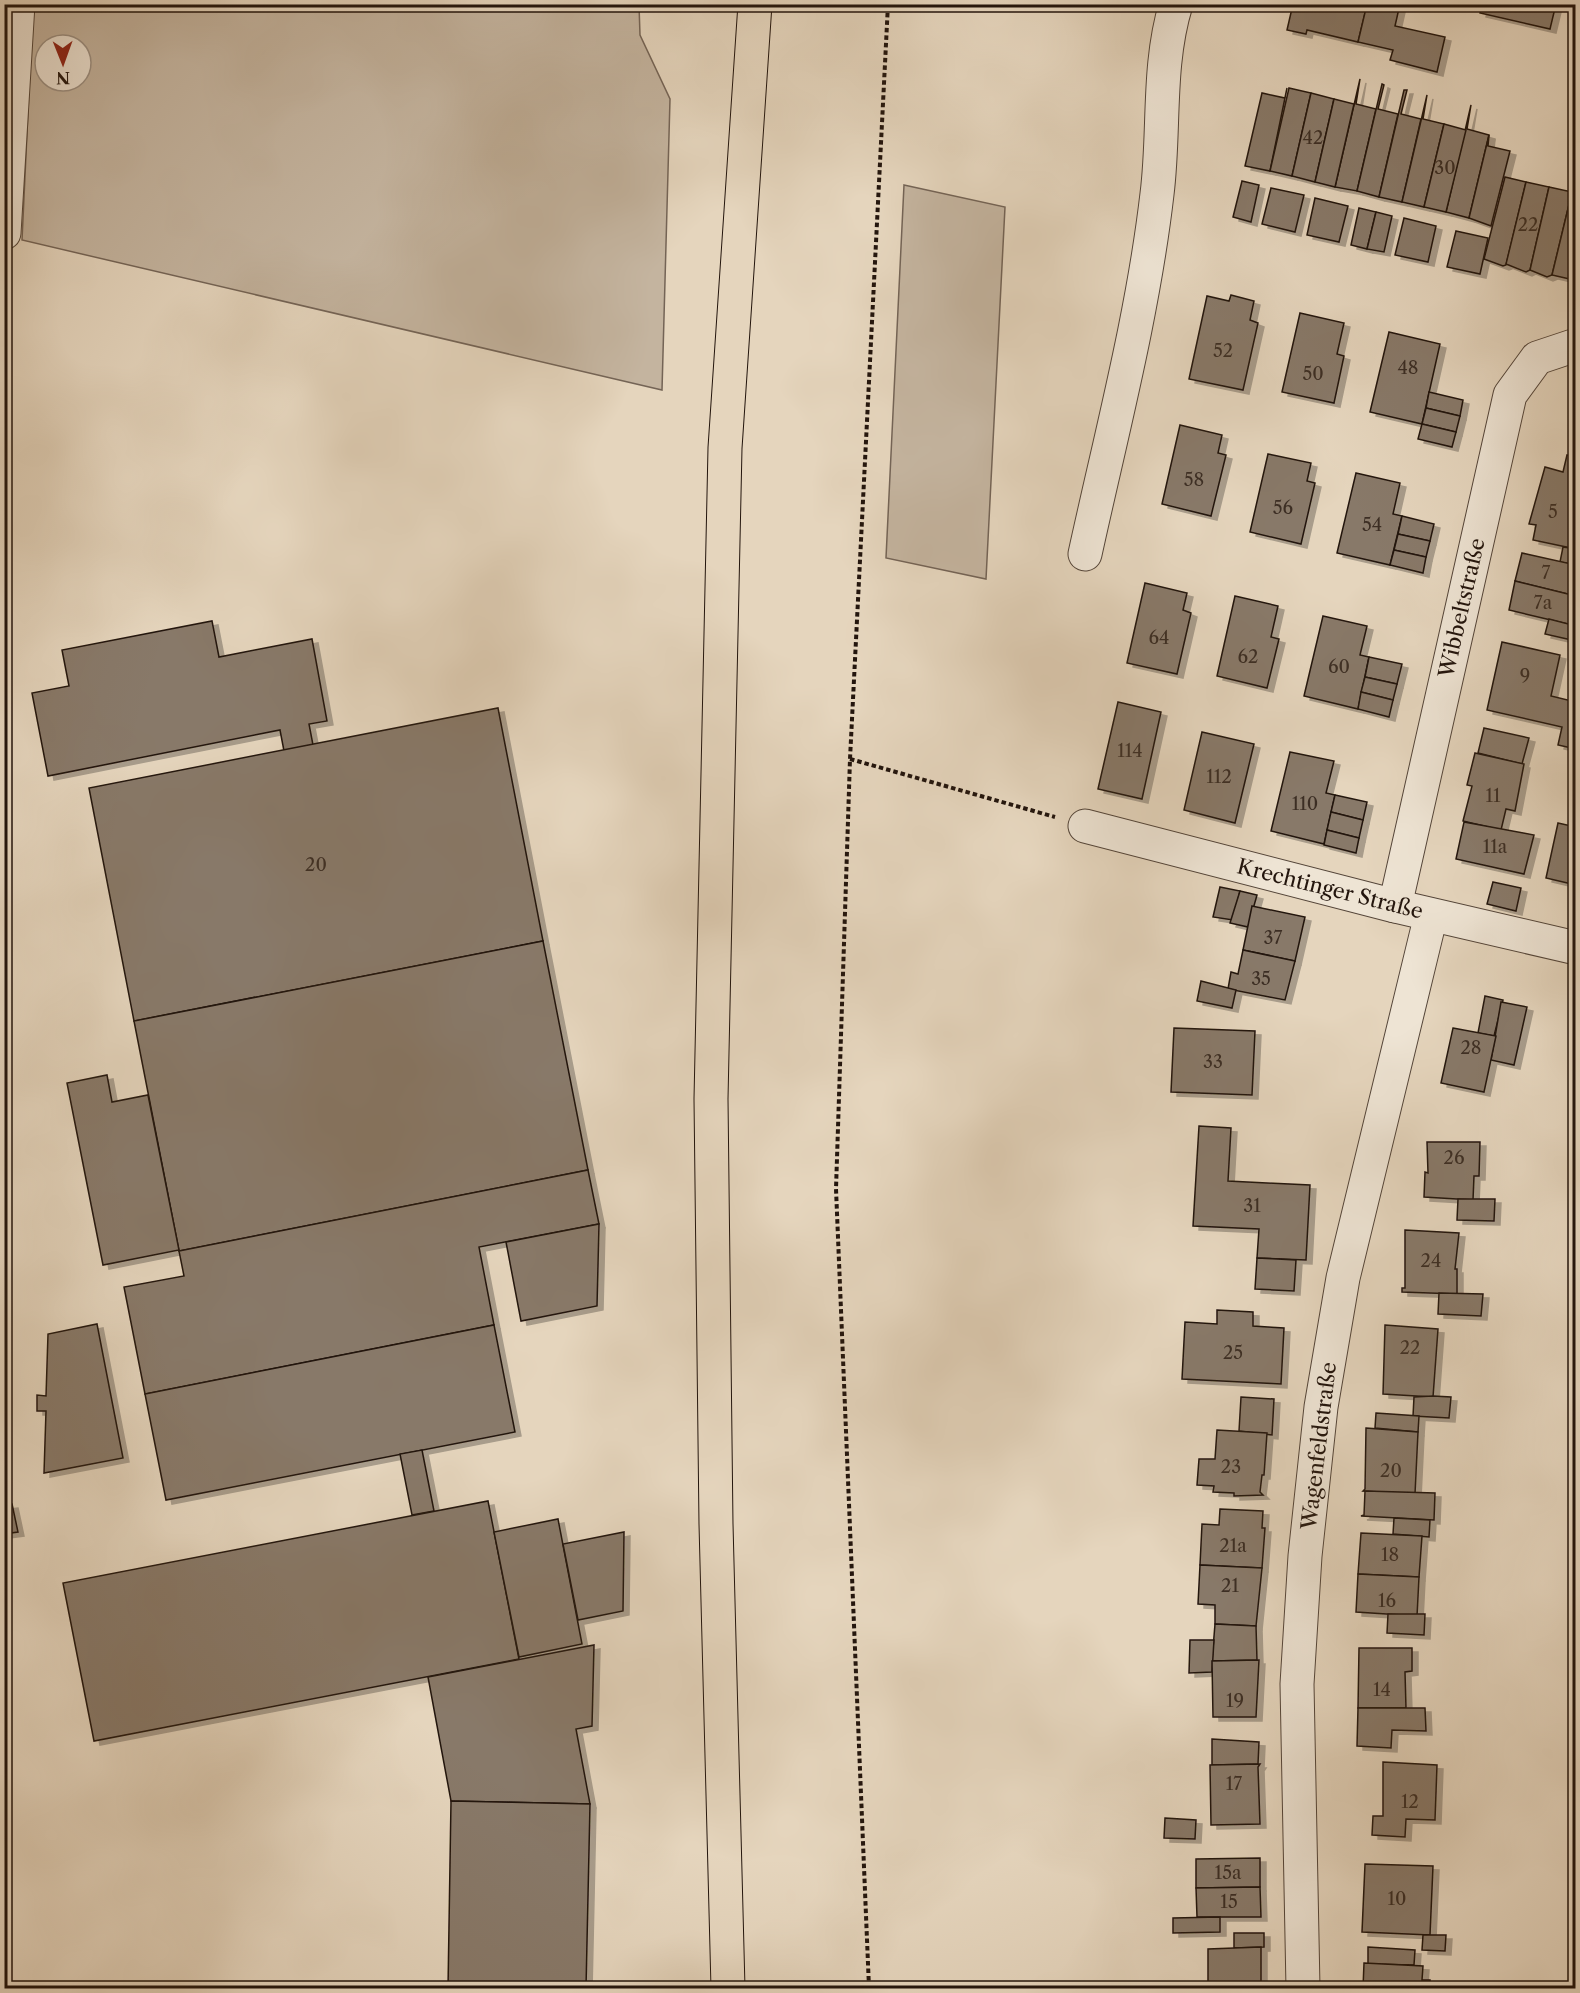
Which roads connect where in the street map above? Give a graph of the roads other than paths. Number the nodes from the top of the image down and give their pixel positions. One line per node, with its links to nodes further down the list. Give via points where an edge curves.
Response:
1 (18, 4): 4 (street)
2 (755, 4): 11 (main road, via 725,448 711,1099 716,1547)
3 (1176, 4): 6 (street, via 1163,78 1158,193 1136,318)
4 (4, 233)
5 (1575, 345): 8 (street, Wibbeltstraße, via 1536,358 1510,395)
6 (1085, 554)
7 (1084, 826): 8 (street, Krechtinger Straße)
8 (1395, 906): 9 (street, Krechtinger Straße)
9 (1431, 915): 10 (street, Krechtinger Straße); 12 (street, Wagenfeldstraße, via 1343,1278 1321,1407 1305,1556 1297,1684)
10 (1575, 948)
11 (728, 1989)
12 (1303, 1989)

